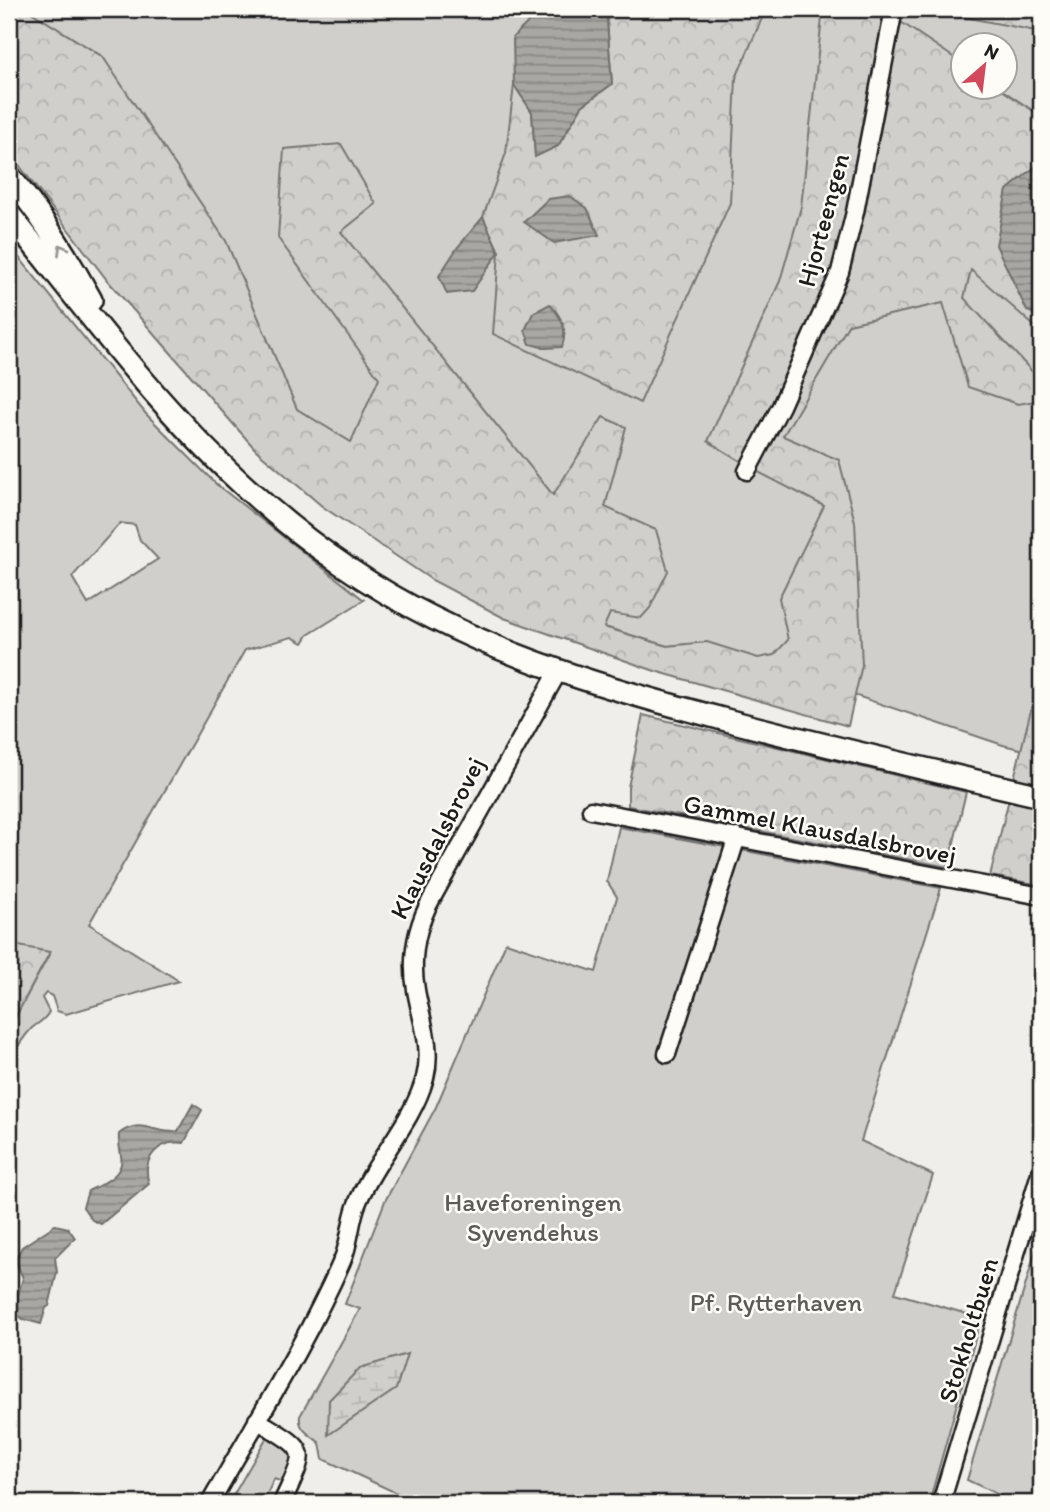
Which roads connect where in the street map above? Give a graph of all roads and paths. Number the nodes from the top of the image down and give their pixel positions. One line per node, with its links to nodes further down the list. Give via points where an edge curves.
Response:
1 (894, 9): 5 (street, Hjorteengen, via 839,272 781,406)
2 (9, 176): 4 (street, one-way to 2, via 59,242)
3 (9, 214): 4 (street)
4 (119, 351): 6 (street, via 199,442 242,484 313,541 430,617)
5 (747, 471)
6 (558, 672): 7 (street, via 799,739); 13 (street, Klausdalsbrovej, via 415,934 415,988 427,1036 425,1078 357,1205 344,1258)
7 (1041, 796)
8 (591, 810): 9 (street, Gammel Klausdalsbrovej)
9 (737, 837): 10 (street, Gammel Klausdalsbrovej); 11 (street)
10 (1041, 896)
11 (667, 1054)
12 (1041, 1170): 16 (street, Stokholtbuen)
13 (257, 1420): 14 (street, Klausdalsbrovej); 15 (street, via 301,1451)
14 (210, 1503)
15 (282, 1503)
16 (941, 1503)

